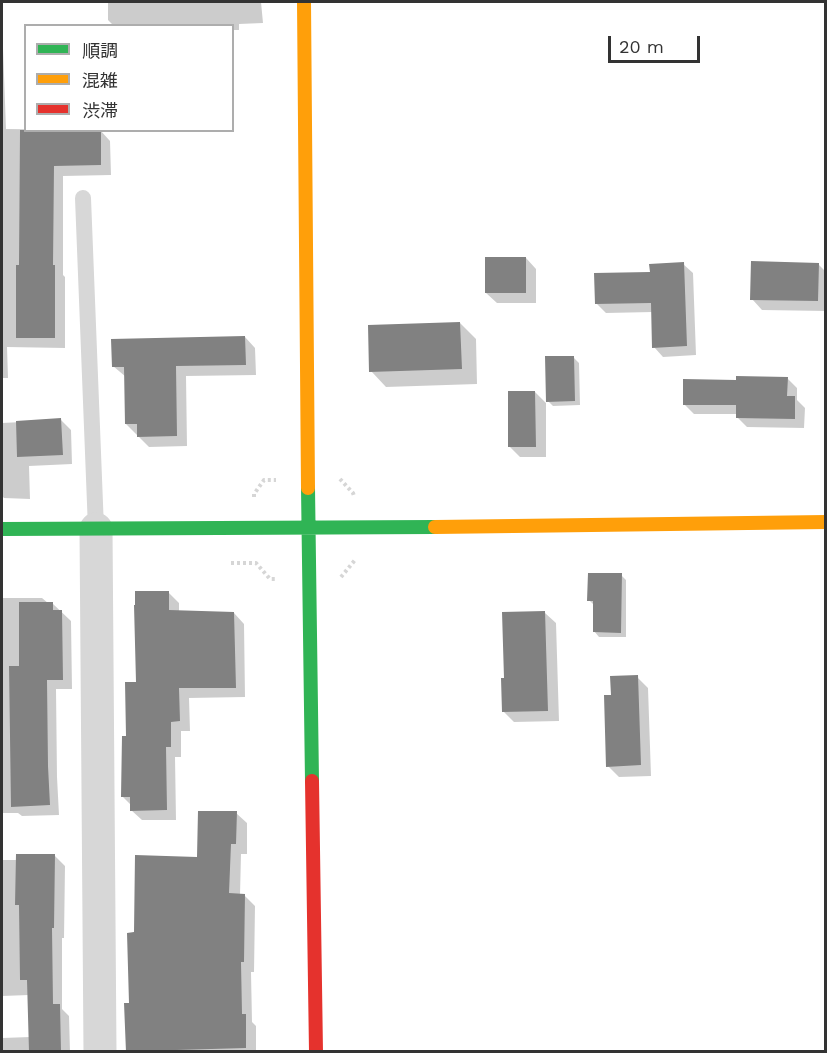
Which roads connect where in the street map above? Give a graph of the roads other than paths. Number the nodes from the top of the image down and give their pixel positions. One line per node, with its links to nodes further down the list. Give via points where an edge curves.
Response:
1 (304, 2): 4 (street)
2 (83, 198): 6 (lane)
3 (825, 522): 4 (street)
4 (308, 528): 6 (street); 8 (street)
5 (2, 529): 6 (street)
6 (96, 529): 7 (street)
7 (100, 1052)
8 (316, 1052)

